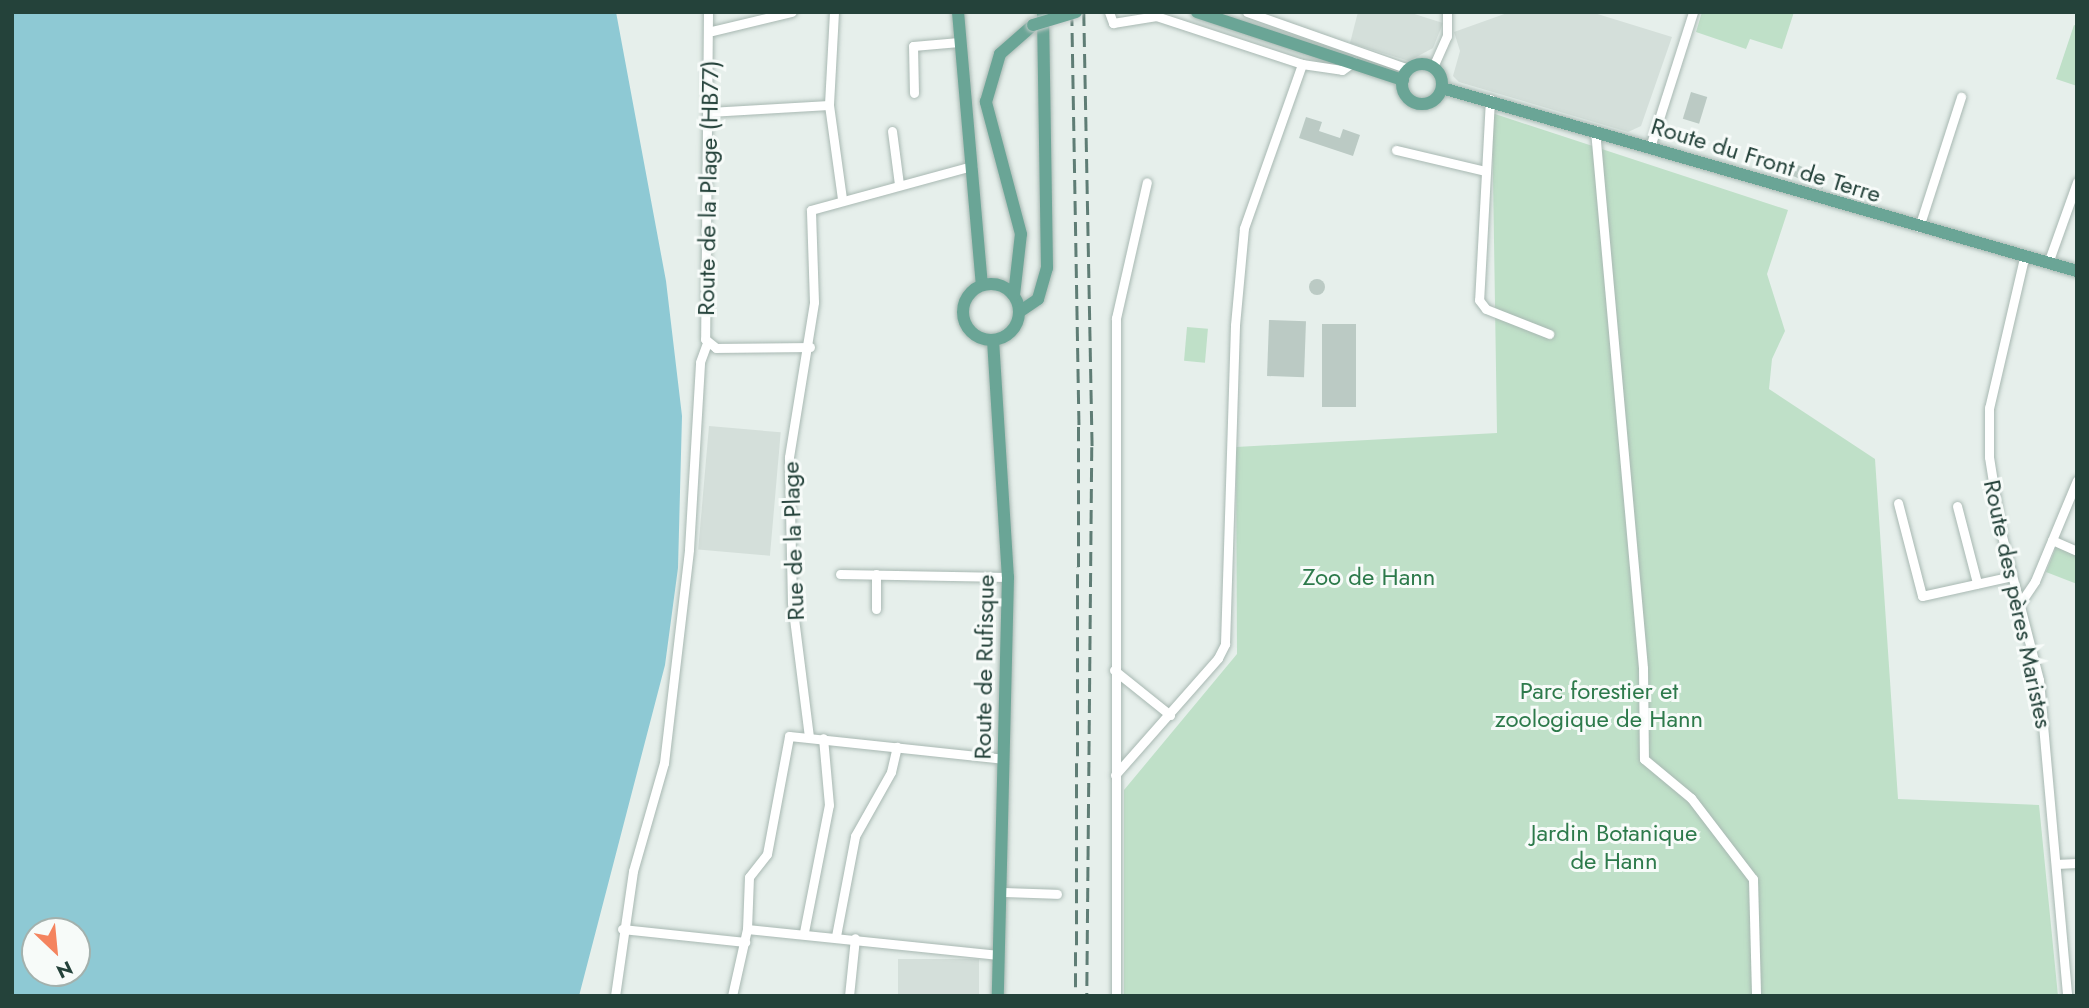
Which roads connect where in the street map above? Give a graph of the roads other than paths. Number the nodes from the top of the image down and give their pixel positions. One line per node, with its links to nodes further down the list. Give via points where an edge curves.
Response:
1 (708, 12): 13 (street, Route de la Plage (HB77))
2 (792, 12): 12 (street)
3 (834, 12): 25 (street)
4 (958, 12): 14 (main road)
5 (1043, 12): 45 (main road, via 1047,268 1038,299)
6 (1076, 12): 41 (main road, bridge, via 1033,25 1000,54 987,93 1021,234)
7 (1109, 12): 17 (street, via 1113,23 1156,16)
8 (1197, 12): 16 (main road)
9 (1247, 12): 15 (street)
10 (1447, 12): 18 (street, via 1447,37)
11 (1693, 12): 29 (street)
12 (763, 16): 13 (street)
13 (712, 31): 26 (street, Route de la Plage (HB77))
14 (960, 42): 22 (street, via 914,46); 31 (main road)
15 (1387, 59): 19 (street); 20 (street)
16 (1353, 62): 17 (street, via 1342,69); 19 (main road)
17 (1302, 64): 63 (street, via 1244,228 1234,325 1225,644)
18 (1433, 67): 20 (main road); 21 (main road)
19 (1382, 72): 20 (main road)
20 (1406, 74): 21 (main road, via 1405,95 1418,104 1434,101)
21 (1443, 88): 24 (main road, Route du Front de Terre)
22 (914, 93)
23 (1961, 97): 37 (street)
24 (1490, 99): 27 (main road, Route du Front de Terre); 32 (street)
25 (829, 105): 26 (street); 36 (street)
26 (709, 112): 48 (street, Route de la Plage (HB77))
27 (1595, 130): 29 (main road, Route du Front de Terre); 85 (street, via 1642,654 1644,759 1691,799 1753,879)
28 (892, 131): 35 (street)
29 (1650, 147): 37 (main road, Route du Front de Terre)
30 (1396, 150): 32 (street)
31 (972, 166): 35 (street); 43 (main road)
32 (1485, 172): 46 (street, via 1479,300 1486,309)
33 (1147, 182): 62 (street, via 1116,318)
34 (2077, 182): 39 (street)
35 (900, 184): 36 (street)
36 (842, 199): 49 (street, Rue de la Plage, via 811,210)
37 (1919, 227): 38 (main road, Route du Front de Terre)
38 (2024, 258): 39 (main road, Route du Front de Terre); 57 (street, Route des pères Maristes, via 1989,408 1992,488)
39 (2048, 263): 40 (main road, Route du Front de Terre)
40 (2077, 271)
41 (1013, 273): 42 (main road); 44 (main road)
42 (997, 284): 43 (main road); 44 (main road)
43 (982, 285): 47 (main road, via 963,304 964,322 975,336)
44 (1014, 295): 45 (main road)
45 (1019, 312): 47 (main road, via 1014,328)
46 (1549, 334)
47 (993, 340): 58 (main road, Route de Rufisque)
48 (707, 343): 49 (street, Route de la Plage (HB77), via 716,348); 73 (street, via 700,362 689,549 664,763)
49 (810, 347): 64 (street, Rue de la Plage, via 789,457 792,603)
50 (2077, 480): 53 (street)
51 (1898, 503): 59 (street, via 1919,593)
52 (1957, 506): 59 (street)
53 (2052, 540): 54 (street); 60 (street)
54 (2077, 551)
55 (840, 574): 56 (street)
56 (876, 574): 58 (street); 61 (street)
57 (2012, 576): 59 (street); 60 (street, Route des pères Maristes)
58 (1008, 577): 67 (main road, Route de Rufisque)
59 (1977, 583)
60 (2021, 602): 70 (street, Route des pères Maristes, via 2044,717)
61 (876, 609)
62 (1114, 670): 63 (street); 68 (street)
63 (1170, 715): 68 (street)
64 (809, 737): 65 (street); 74 (street, via 791,735 784,741 774,832 767,854 750,877)
65 (823, 738): 66 (street); 75 (street, via 830,798)
66 (897, 747): 67 (street); 76 (street, via 891,772 855,836)
67 (1003, 759): 71 (main road, Route de Rufisque)
68 (1115, 775): 84 (street)
69 (2077, 863): 70 (street)
70 (2056, 864): 86 (street, Route des pères Maristes)
71 (1001, 892): 72 (street); 79 (main road, Route de Rufisque)
72 (1057, 894)
73 (622, 929): 78 (street); 80 (street)
74 (747, 929): 75 (street); 78 (street)
75 (804, 932): 76 (street)
76 (836, 936): 77 (street)
77 (856, 938): 79 (street); 82 (street)
78 (745, 942): 81 (street)
79 (999, 955): 83 (main road, Route de Rufisque)
80 (615, 996)
81 (732, 996)
82 (849, 996)
83 (998, 996)
84 (1116, 996)
85 (1756, 996)
86 (2067, 996)

